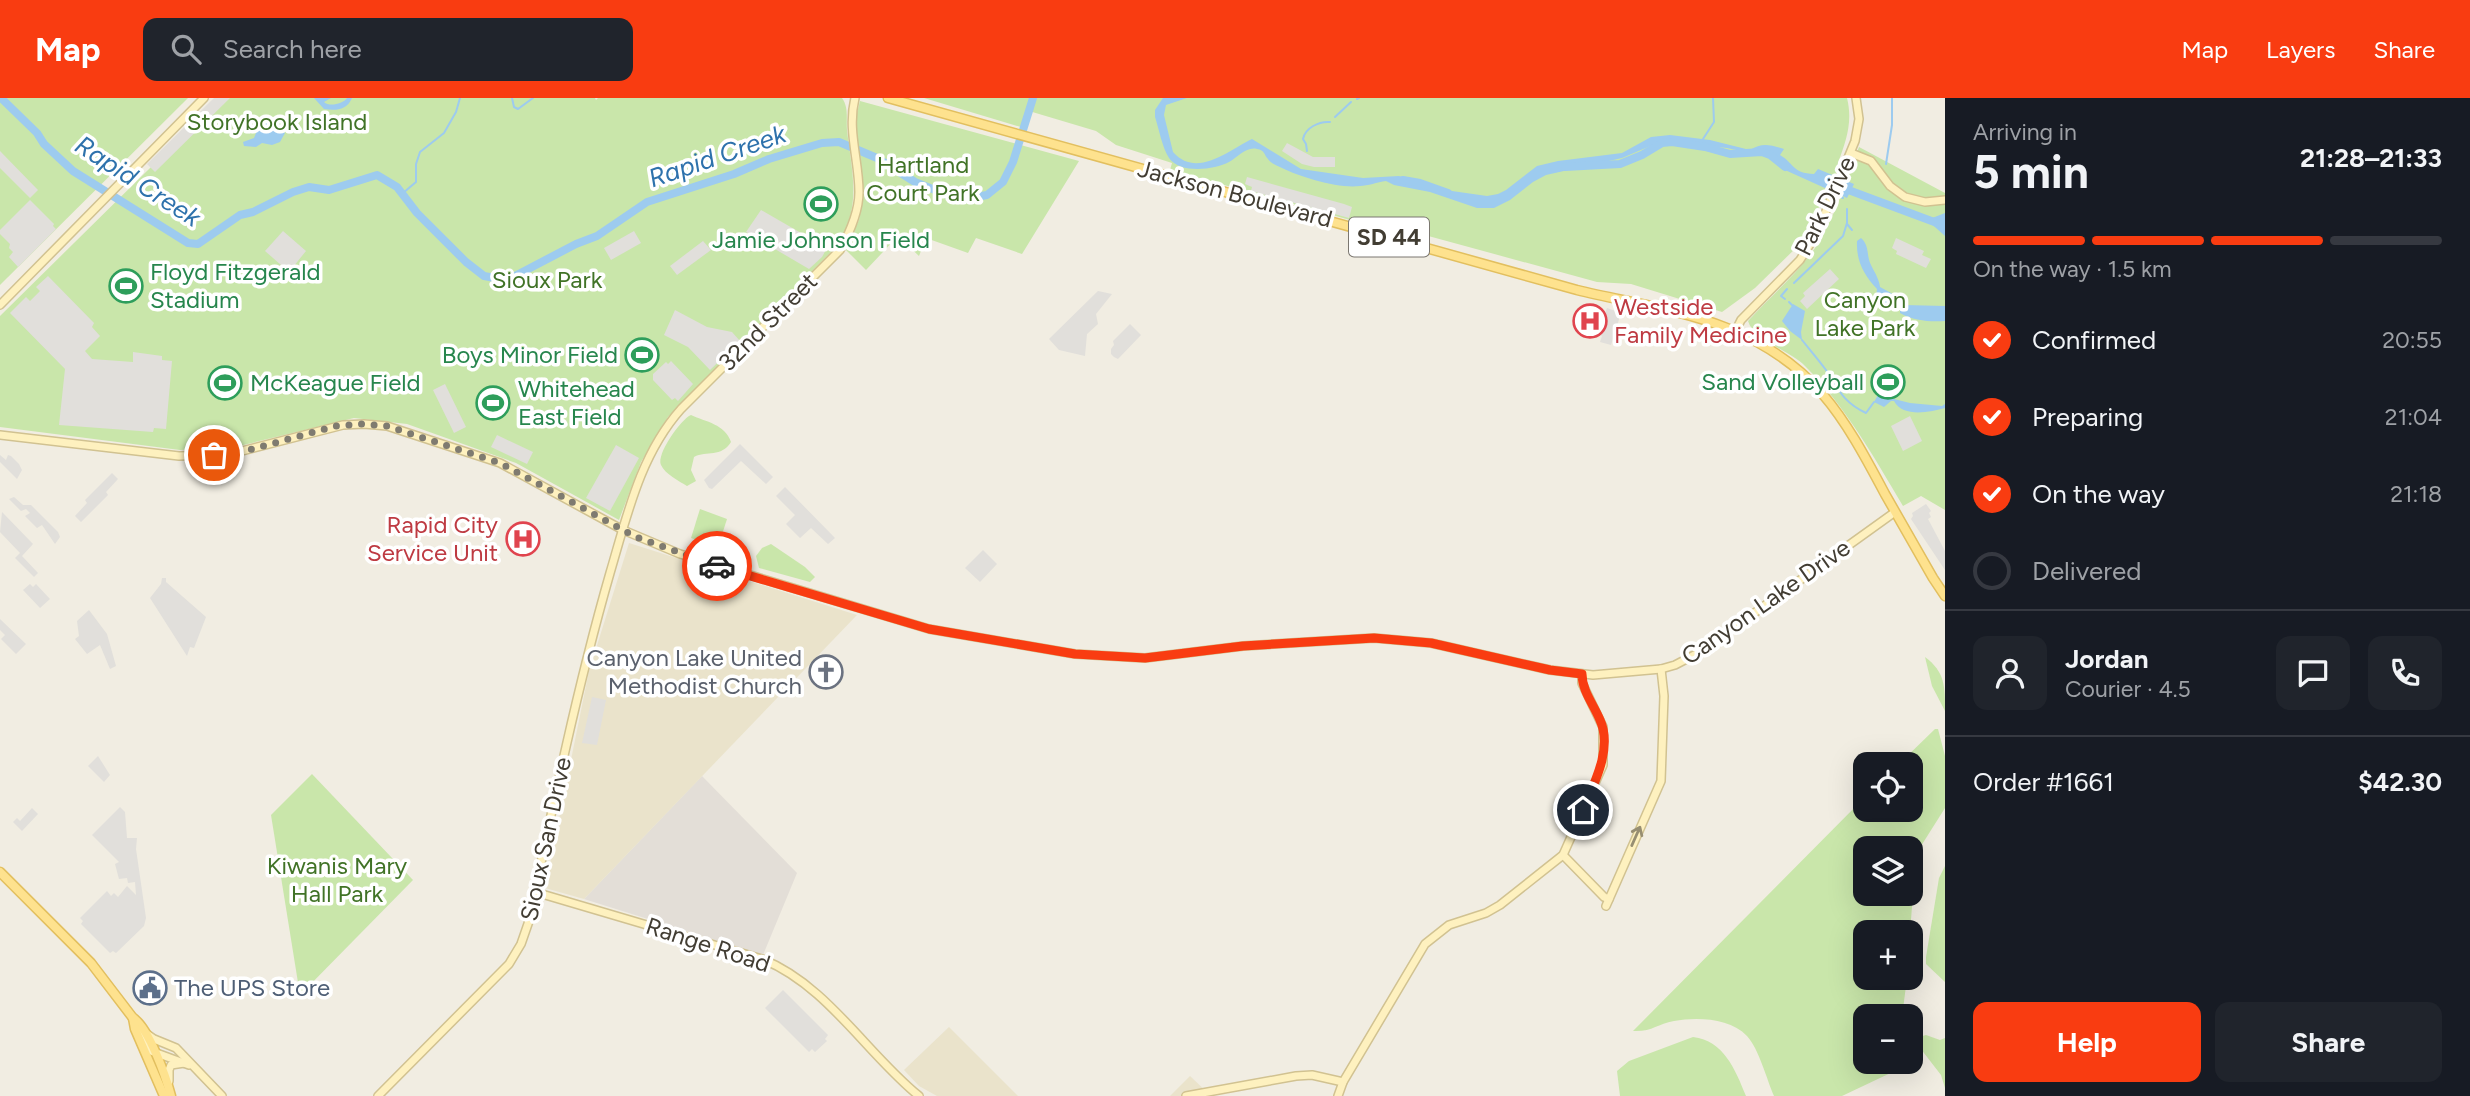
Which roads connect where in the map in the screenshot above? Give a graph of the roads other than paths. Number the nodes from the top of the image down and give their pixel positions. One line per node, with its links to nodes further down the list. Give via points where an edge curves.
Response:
1 (204, 98): 7 (street)
2 (855, 98): 11 (street, 32nd Street, via 851,116 859,192 849,234 840,250 666,426 646,462)
3 (888, 98): 8 (main road, Jackson Boulevard / SD 44, via 1577,290 1683,314)
4 (1856, 98): 5 (street, Park Drive, via 1859,123)
5 (1851, 153): 6 (street, via 1871,161 1900,194 1925,202); 8 (street, Park Drive, via 1806,252)
6 (1945, 200)
7 (0, 305)
8 (1735, 332): 10 (main road, Jackson Boulevard / SD 44, via 1796,366 1827,398)
9 (0, 435): 11 (street, Canyon Lake Drive, via 201,456 249,450 336,426 381,425 500,463)
10 (1895, 512): 12 (main road, Jackson Boulevard / SD 44); 13 (street, Canyon Lake Drive, via 1700,652)
11 (623, 530): 14 (street, Canyon Lake Drive, via 680,554 910,624 1075,654 1145,658 1374,638 1431,643); 19 (street, Sioux San Drive, via 583,670)
12 (1945, 596)
13 (1661, 669): 14 (street, Canyon Lake Drive); 16 (street, one-way to 13, via 1608,902 1661,781)
14 (1582, 674): 15 (street, via 1603,727 1603,765)
15 (1563, 855): 16 (street); 18 (street)
16 (1573, 868): 18 (street, via 1557,865)
17 (0, 872): 20 (main road, via 91,963)
18 (1541, 872): 26 (street, via 1500,905 1449,925 1425,944)
19 (535, 892): 29 (street, Sioux San Drive, via 524,937 509,964); 30 (street, Range Road, via 786,970)
20 (133, 1021): 21 (main road); 23 (street); 24 (main road)
21 (142, 1028): 22 (street, via 154,1040); 23 (main road)
22 (176, 1048): 23 (street, via 162,1046); 25 (street)
23 (154, 1052): 24 (street); 25 (street); 27 (main road)
24 (151, 1062): 27 (main road)
25 (190, 1065): 27 (street, via 170,1067); 28 (street)
26 (1343, 1082): 31 (street, via 1296,1076); 32 (street)
27 (168, 1094)
28 (222, 1096)
29 (378, 1096)
30 (919, 1096)
31 (1186, 1096)
32 (1338, 1096)

